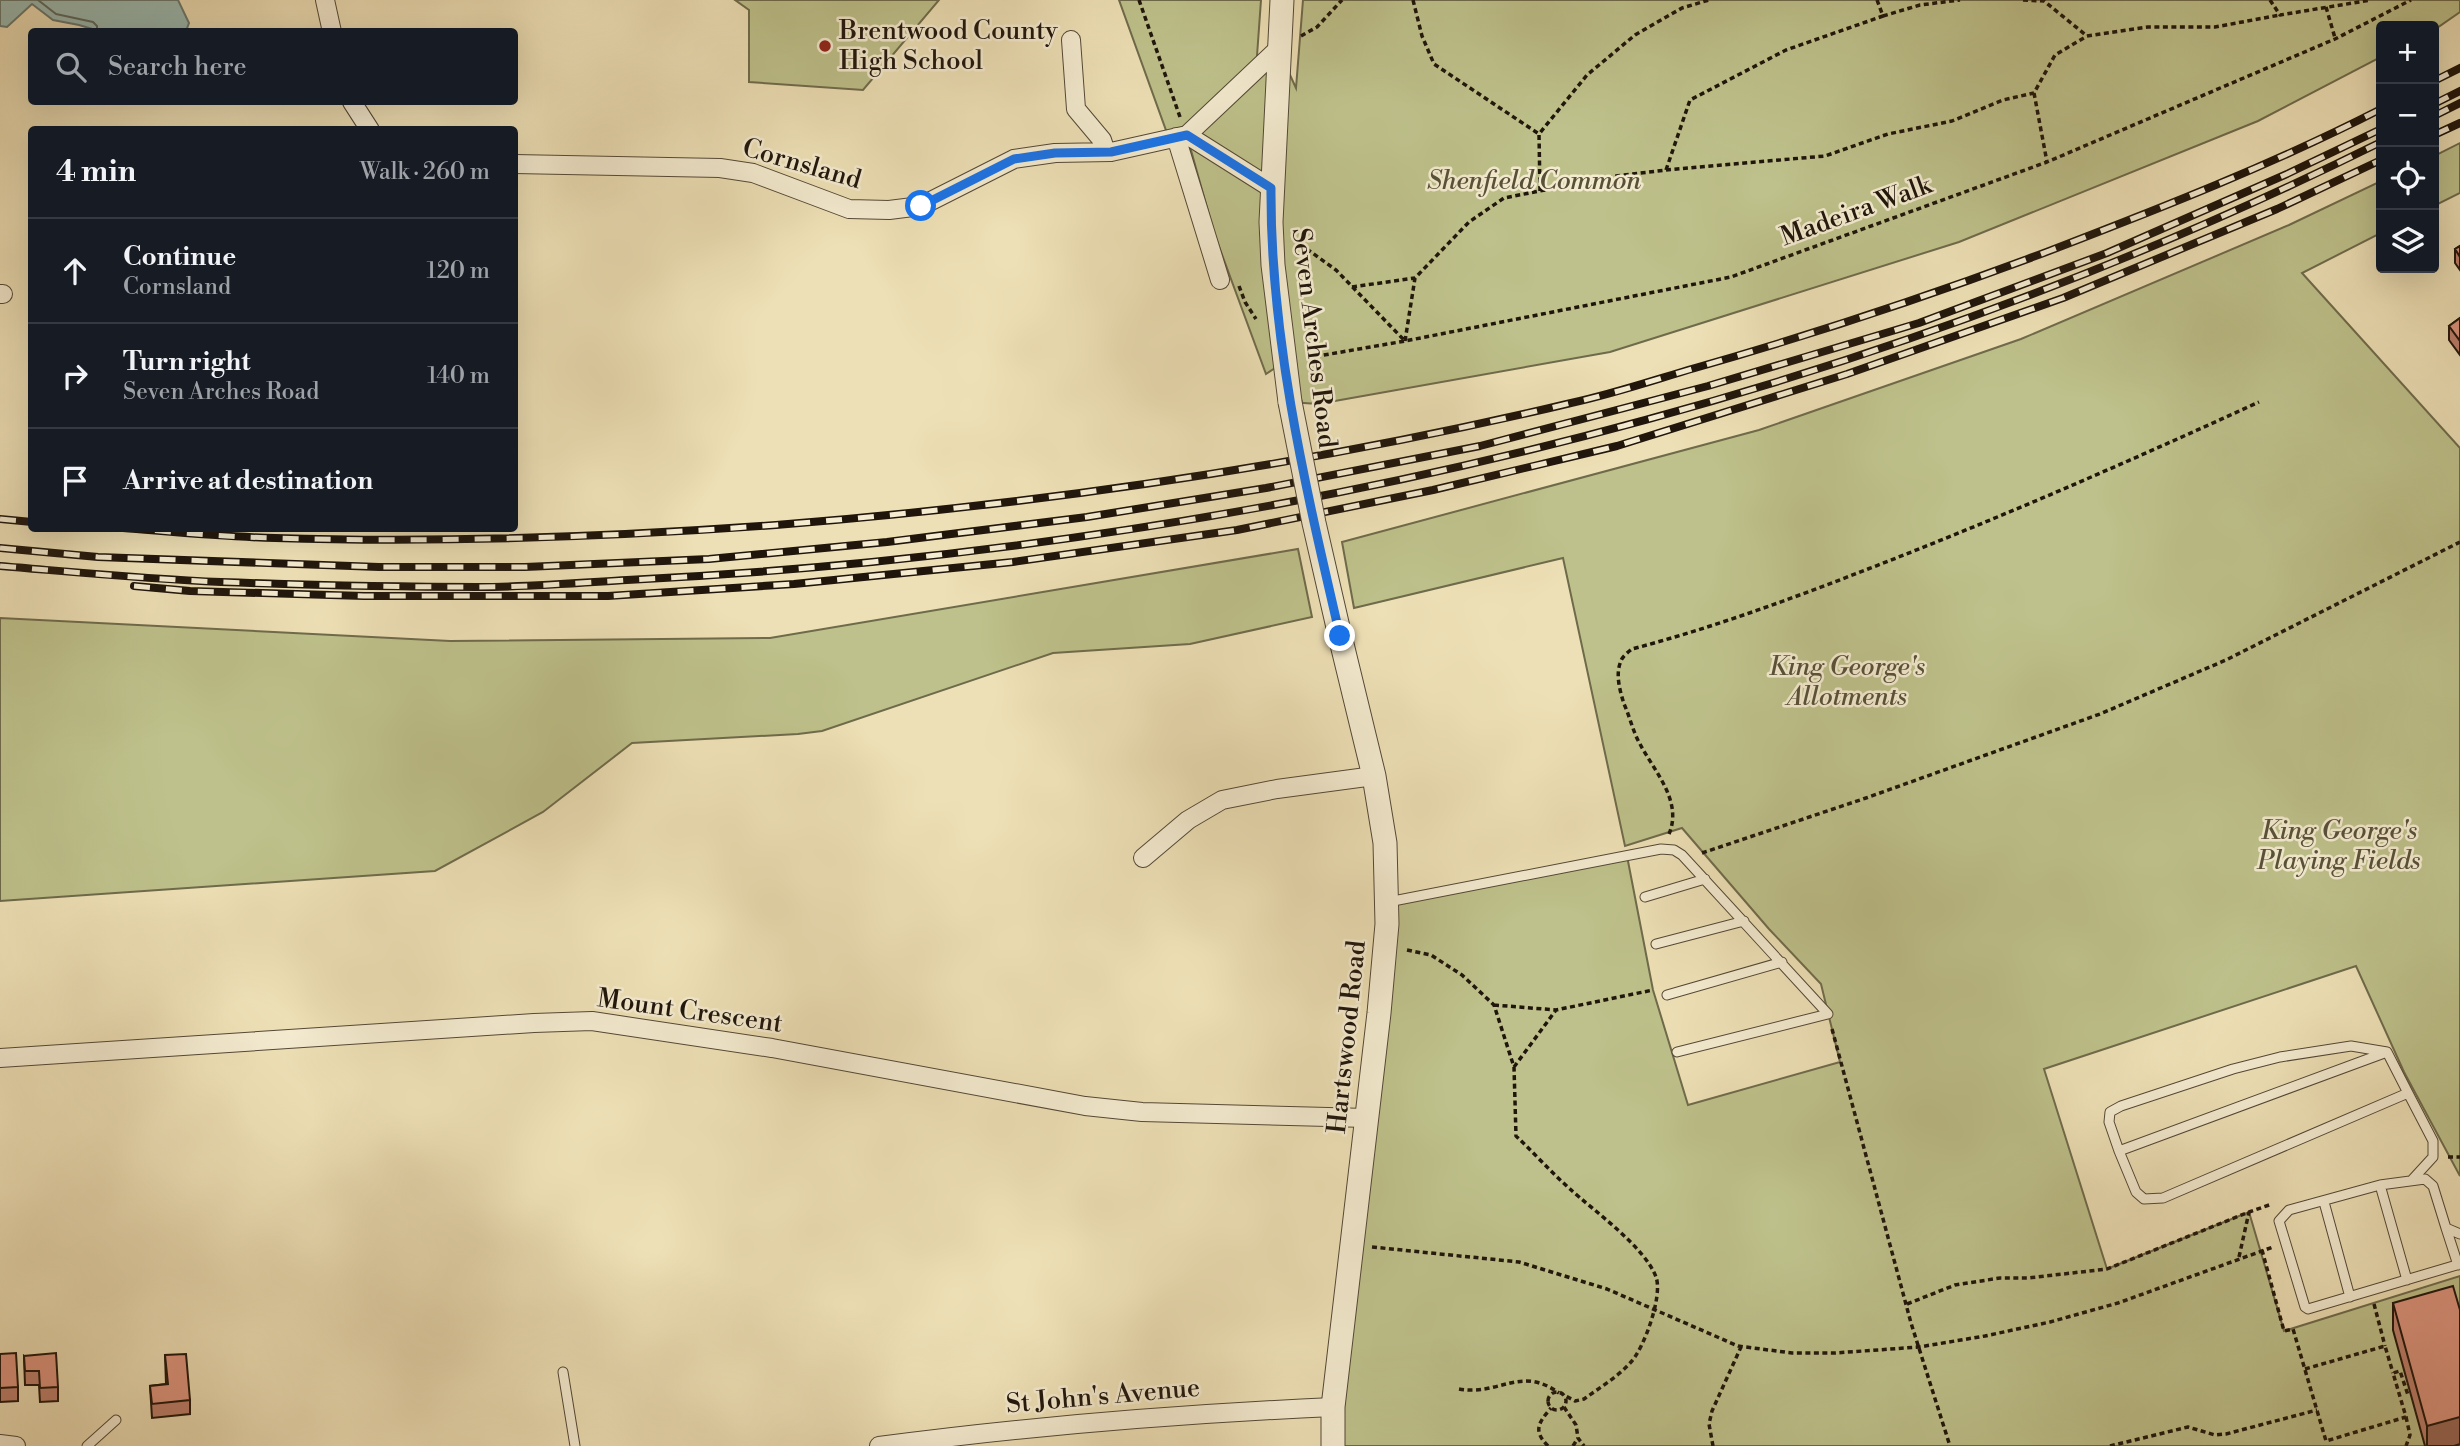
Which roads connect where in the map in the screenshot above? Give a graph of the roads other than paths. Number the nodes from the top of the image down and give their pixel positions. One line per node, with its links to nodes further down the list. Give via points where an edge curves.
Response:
1 (324, 0): 3 (street)
2 (1282, 0): 5 (street, Seven Arches Road)
3 (331, 28)
4 (1071, 40): 9 (street, via 1076,109)
5 (1278, 49): 8 (street); 11 (street, Seven Arches Road)
6 (354, 105): 7 (street)
7 (367, 126)
8 (1182, 136): 9 (street, Cornsland); 11 (street); 12 (street)
9 (1111, 152): 10 (street, Cornsland, via 1014,159 921,206 889,210 849,209 753,173 720,168)
10 (518, 164)
11 (1271, 188): 13 (street, Seven Arches Road, bridge, via 1273,265 1290,402)
12 (1220, 280)
13 (1340, 636): 14 (street, Hartswood Road)
14 (1374, 776): 15 (street, via 1222,800 1188,820); 18 (street, Hartswood Road, via 1385,843)
15 (1143, 858)
16 (1705, 879): 17 (lane); 18 (lane, via 1682,855 1668,849); 19 (lane)
17 (1645, 897)
18 (1386, 902): 27 (street, Hartswood Road)
19 (1744, 921): 20 (lane); 21 (lane)
20 (1656, 944)
21 (1782, 962): 22 (lane); 23 (lane, via 1828,1014)
22 (1667, 995)
23 (1677, 1052)
24 (2387, 1052): 26 (lane); 28 (lane); 28 (lane, via 2351,1046 2280,1057 2121,1106 2110,1112 2109,1122)
25 (0, 1058): 27 (street, Mount Crescent, via 592,1021 772,1048 1085,1107)
26 (2409, 1093): 28 (lane, via 2163,1198 2144,1199 2136,1192); 29 (lane, via 2433,1141 2433,1157)
27 (1367, 1118): 38 (street, Hartswood Road)
28 (2119, 1151)
29 (2411, 1181): 30 (lane); 32 (lane, via 2426,1179 2433,1186)
30 (2380, 1185): 31 (lane); 35 (lane)
31 (2324, 1202): 36 (lane); 36 (lane, via 2285,1213 2279,1221 2305,1307 2313,1309)
32 (2446, 1228): 33 (lane); 34 (lane)
33 (2460, 1234)
34 (2459, 1265): 35 (lane)
35 (2407, 1280): 36 (lane)
36 (2350, 1297)
37 (563, 1372): 43 (lane)
38 (1333, 1407): 44 (street, St John's Avenue, via 1054,1426); 45 (street, Hartswood Road)
39 (116, 1420): 42 (lane)
40 (0, 1444): 41 (street)
41 (16, 1446)
42 (87, 1446)
43 (575, 1446)
44 (879, 1446)
45 (1333, 1446)

